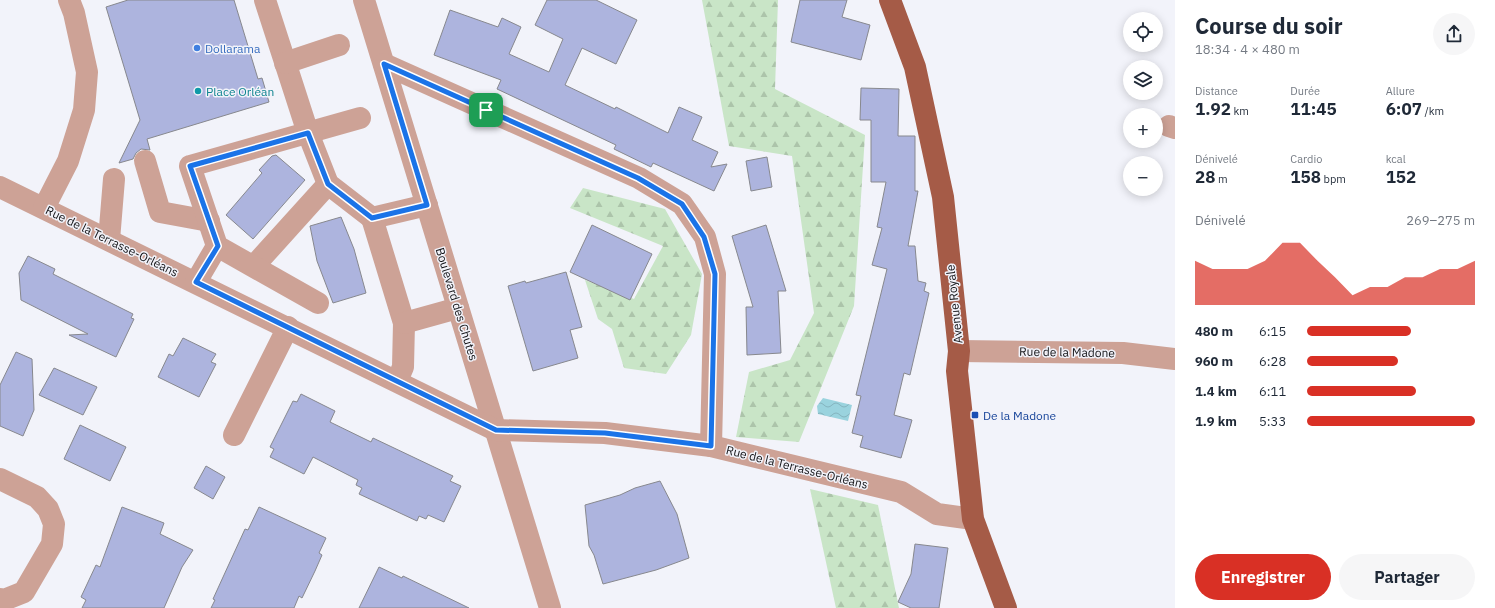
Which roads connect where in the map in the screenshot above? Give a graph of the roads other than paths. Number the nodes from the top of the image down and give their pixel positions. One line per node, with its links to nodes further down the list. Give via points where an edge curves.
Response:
1 (69, 0): 15 (street, via 87,72 84,110 68,161)
2 (265, 0): 6 (street)
3 (364, 0): 7 (street, Boulevard des Chutes)
4 (890, 0): 26 (main road, Avenue Royale, via 915,67 943,198)
5 (339, 46): 6 (street)
6 (285, 63): 9 (street)
7 (384, 64): 14 (street, Boulevard des Chutes); 31 (street, via 638,178 682,204 704,237 715,274)
8 (360, 118): 9 (street)
9 (308, 133): 12 (street); 17 (street, via 190,166)
10 (145, 161): 17 (street, via 160,212)
11 (114, 179): 18 (street)
12 (328, 184): 16 (street); 20 (street)
13 (0, 187): 15 (street, Rue de la Terrasse-Orléans)
14 (427, 205): 16 (street); 23 (street, Boulevard des Chutes)
15 (44, 208): 18 (street, Rue de la Terrasse-Orléans)
16 (372, 218): 24 (street)
17 (209, 221): 19 (street)
18 (109, 240): 21 (street, Rue de la Terrasse-Orléans)
19 (218, 246): 20 (street); 21 (street)
20 (254, 266): 22 (street)
21 (196, 282): 25 (street, Rue de la Terrasse-Orléans)
22 (318, 303)
23 (458, 308): 24 (street); 29 (street, Boulevard des Chutes)
24 (404, 324): 28 (street, via 403,367)
25 (288, 327): 28 (street, Rue de la Terrasse-Orléans); 30 (street)
26 (959, 351): 27 (street, Rue de la Madone, via 1123,353); 33 (main road, Avenue Royale, via 957,371)
27 (1175, 359)
28 (397, 381): 29 (street, Rue de la Terrasse-Orléans)
29 (496, 430): 31 (street, Rue de la Terrasse-Orléans, via 605,433); 36 (street, Boulevard des Chutes)
30 (234, 435)
31 (711, 446): 33 (street, Rue de la Terrasse-Orléans, via 901,492 936,514)
32 (0, 479): 34 (street, via 37,497 48,509 54,524 52,544 24,592 4,600)
33 (973, 519): 35 (main road, Avenue Royale)
34 (0, 599)
35 (1009, 607)
36 (550, 608)

